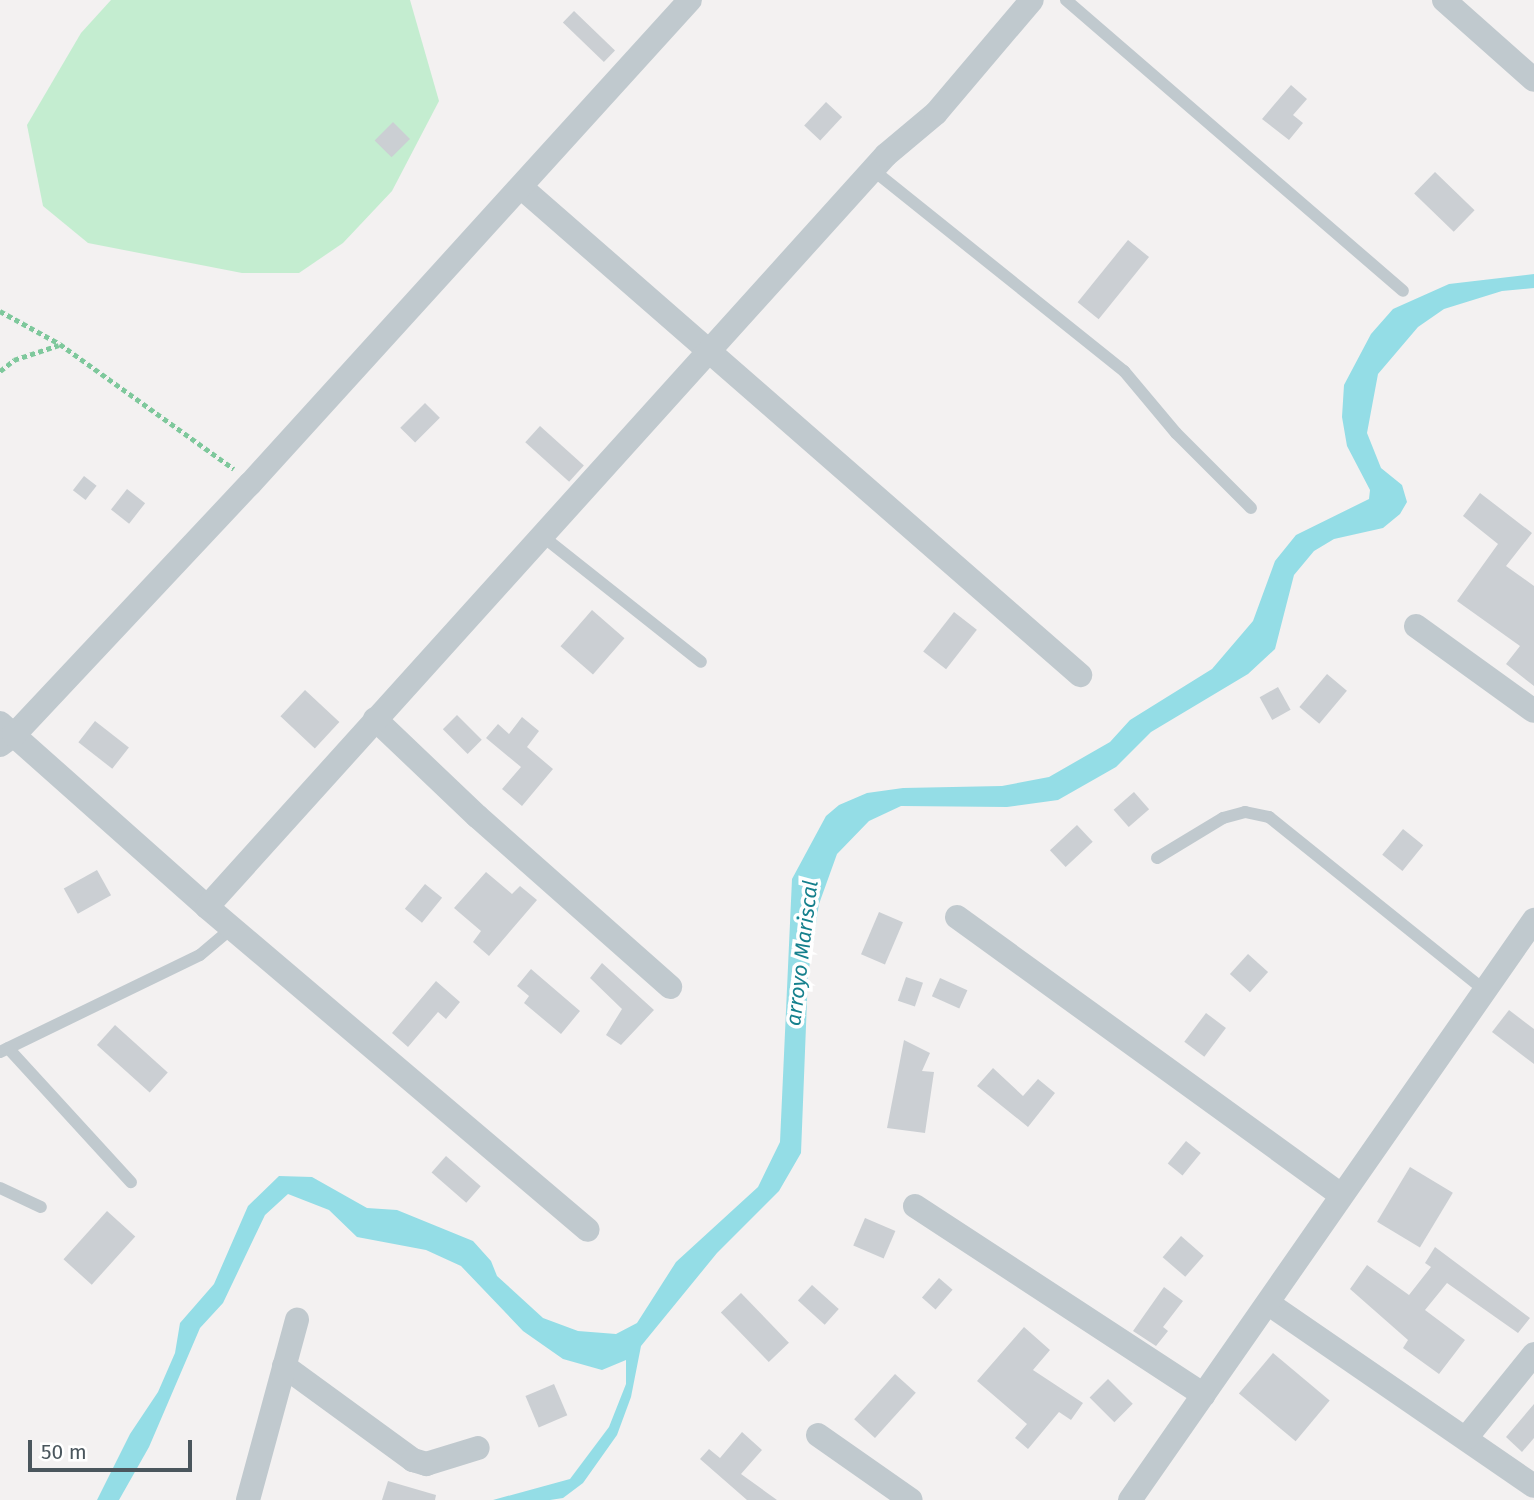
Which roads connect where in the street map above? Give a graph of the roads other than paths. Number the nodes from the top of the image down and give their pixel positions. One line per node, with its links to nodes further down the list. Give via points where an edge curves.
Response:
1 (1032, 0): 6 (street, via 936,113)
2 (1066, 0): 8 (lane)
3 (1444, 0): 5 (street)
4 (678, 6): 7 (street)
5 (1534, 80)
6 (873, 170): 9 (street); 10 (lane, via 1124,371 1176,433)
7 (522, 188): 9 (street); 17 (street, via 250,484)
8 (1402, 291)
9 (711, 352): 11 (street); 14 (street)
10 (1251, 508)
11 (541, 536): 13 (lane); 16 (street)
12 (1416, 626): 15 (street)
13 (701, 662)
14 (1080, 675)
15 (1534, 711)
16 (375, 719): 19 (street); 23 (street)
17 (5, 734): 19 (street)
18 (1157, 858): 24 (lane, via 1223,818 1245,812 1269,817)
19 (206, 907): 22 (street)
20 (957, 917): 28 (street)
21 (1534, 920): 24 (street)
22 (232, 928): 25 (lane, via 200,956); 31 (street)
23 (670, 987)
24 (1484, 990): 28 (street)
25 (4, 1050): 26 (lane)
26 (131, 1182)
27 (0, 1188): 30 (lane)
28 (1340, 1195): 32 (street)
29 (915, 1206): 36 (street)
30 (41, 1207)
31 (588, 1230)
32 (1269, 1304): 36 (street); 38 (street)
33 (297, 1320): 35 (street)
34 (1534, 1354): 38 (street)
35 (284, 1366): 39 (street, via 413,1460 426,1464); 41 (street)
36 (1204, 1395): 43 (street)
37 (818, 1435): 42 (street)
38 (1466, 1438): 40 (street)
39 (478, 1448)
40 (1534, 1486)
41 (248, 1500)
42 (911, 1500)
43 (1130, 1500)

